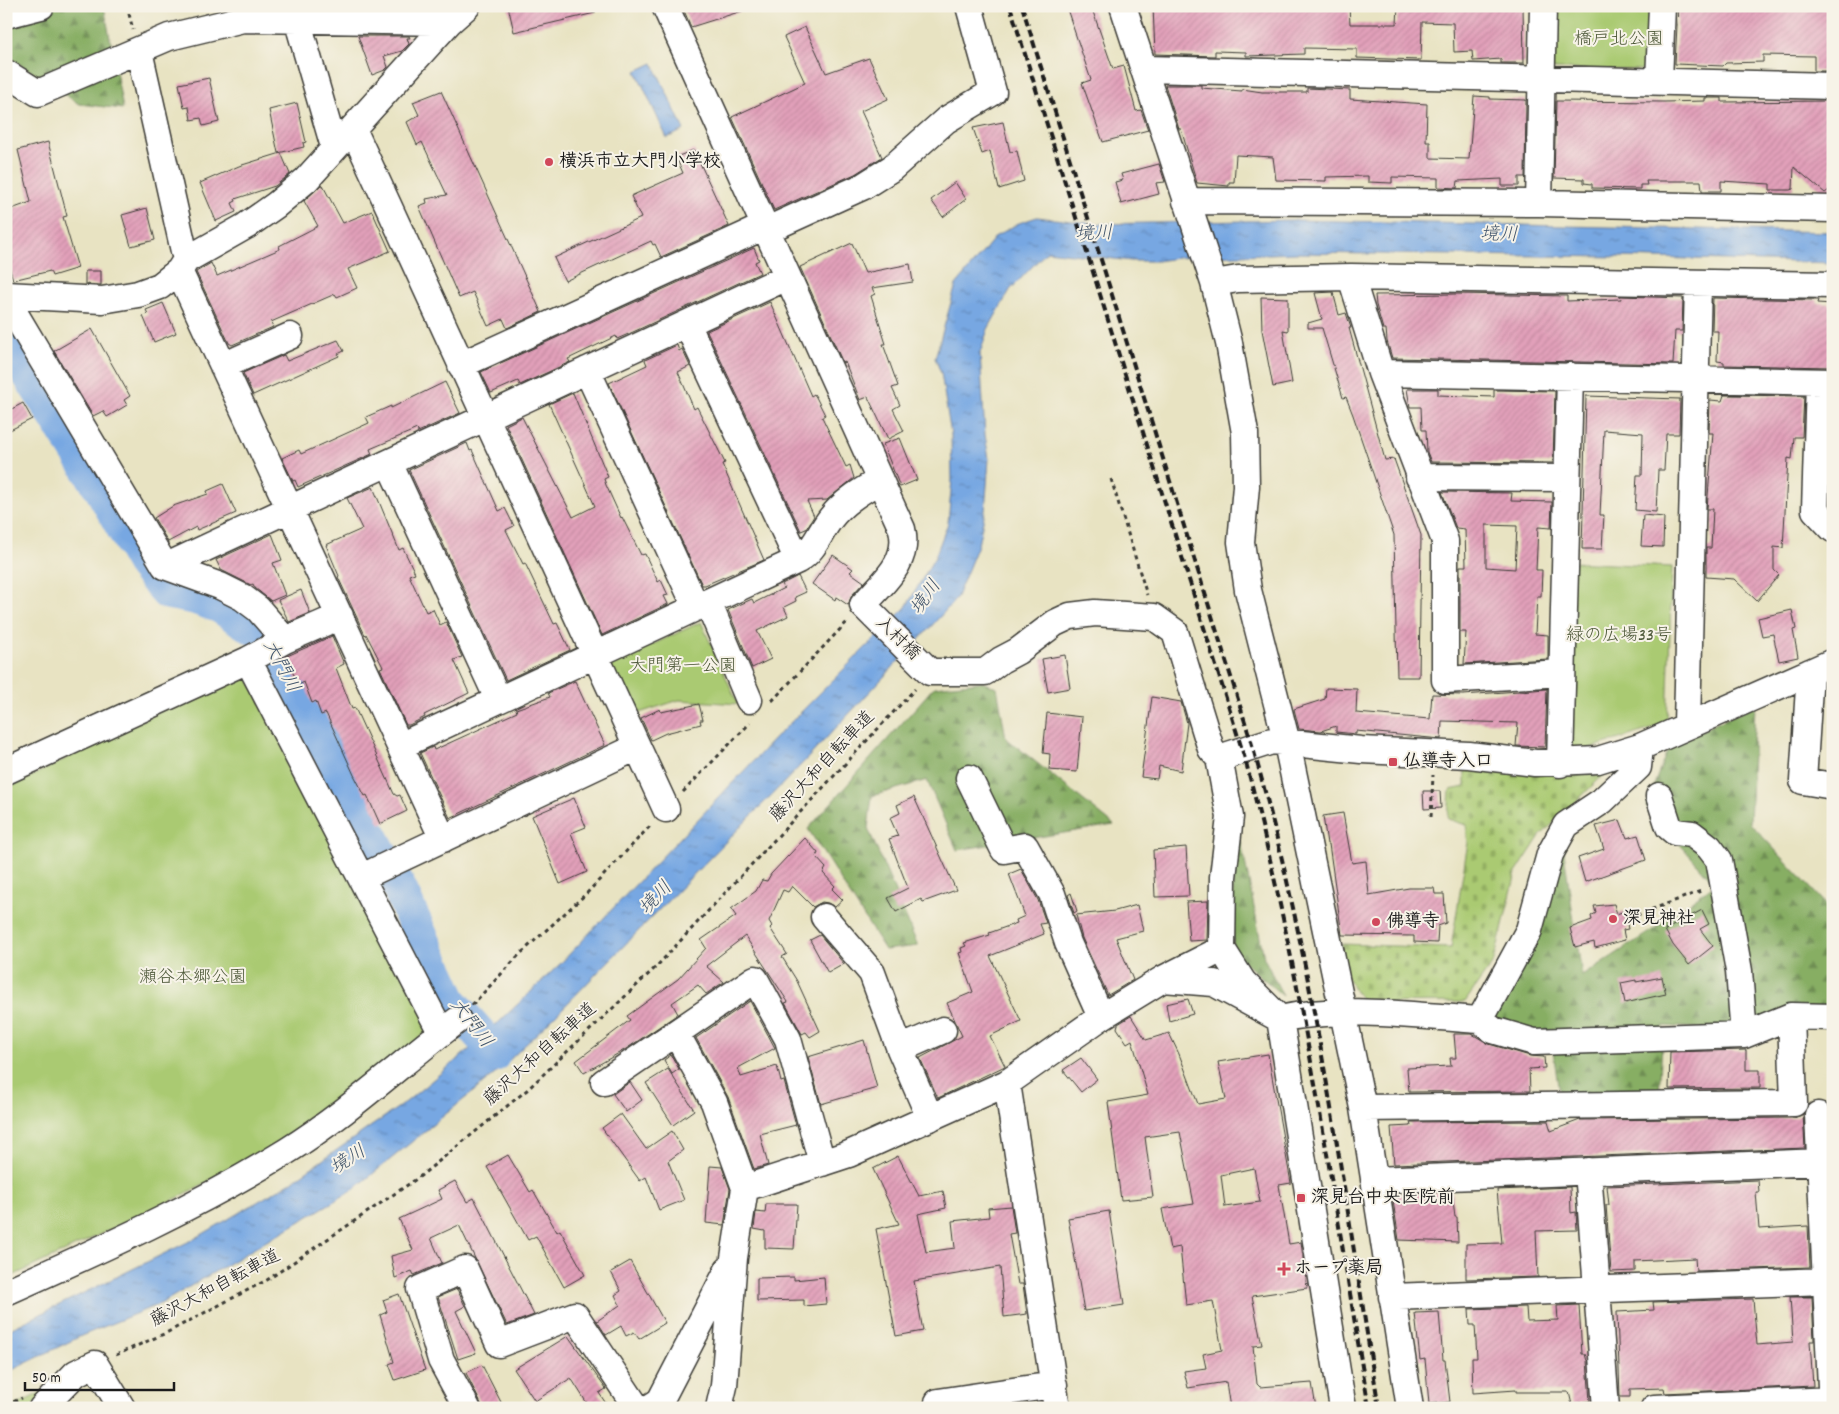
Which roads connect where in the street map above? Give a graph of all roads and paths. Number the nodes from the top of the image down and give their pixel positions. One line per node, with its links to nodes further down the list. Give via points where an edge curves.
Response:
1 (41, 6): 9 (street)
2 (127, 6): 11 (path)
3 (665, 6): 22 (street)
4 (969, 6): 22 (street, via 993,92 946,120 892,168 862,188)
5 (1123, 6): 12 (street)
6 (1543, 6): 14 (street)
7 (1662, 6): 15 (street)
8 (458, 14): 10 (street); 17 (street)
9 (6, 15)
10 (297, 19): 11 (street, via 243,19 168,37); 18 (street)
11 (136, 41): 13 (street, via 38,93); 23 (street)
12 (1144, 69): 14 (street); 19 (street)
13 (6, 72)
14 (1542, 79): 15 (street); 20 (street)
15 (1659, 81): 16 (street)
16 (1833, 86)
17 (352, 129): 18 (street); 33 (street)
18 (334, 147): 23 (street, via 306,180 276,205)
19 (1187, 203): 20 (street); 26 (street)
20 (1539, 203): 21 (street)
21 (1833, 209)
22 (766, 228): 24 (street); 33 (street)
23 (182, 265): 29 (street, via 160,286 138,294 102,300); 34 (street)
24 (787, 277): 31 (street); 46 (street)
25 (1351, 278): 26 (street, via 1238,279); 27 (street); 36 (street)
26 (1214, 283): 62 (street, via 1229,343 1245,433 1246,486 1241,542 1248,590)
27 (1698, 284): 28 (street); 38 (street)
28 (1833, 285)
29 (6, 295)
30 (6, 299): 50 (street)
31 (688, 324): 35 (street); 49 (street)
32 (290, 336): 34 (street)
33 (461, 365): 40 (street)
34 (223, 366): 47 (street)
35 (587, 370): 40 (street); 51 (street)
36 (1381, 373): 37 (street); 43 (street)
37 (1570, 376): 38 (street); 44 (street)
38 (1695, 380): 39 (street); 61 (street)
39 (1826, 382): 41 (street)
40 (486, 418): 42 (street); 55 (street)
41 (1825, 440): 48 (street, via 1815,510)
42 (389, 463): 47 (street); 59 (street)
43 (1419, 478): 44 (street); 58 (street, via 1445,542 1445,680)
44 (1567, 478): 58 (street)
45 (1111, 479): 53 (path)
46 (880, 480): 49 (street, via 846,502 831,518 809,554); 57 (street, 入村橋, via 905,542 895,570 863,605)
47 (290, 509): 50 (street); 52 (street)
48 (1833, 529)
49 (798, 560): 51 (street)
50 (166, 566): 54 (street, via 220,586 258,609)
51 (702, 605): 55 (street); 60 (street)
52 (340, 616): 54 (street); 63 (street)
53 (1154, 617): 57 (street, via 1095,613 1070,616 985,672); 67 (street, via 1175,632 1211,749)
54 (269, 648): 69 (street); 76 (street)
55 (595, 655): 59 (street); 65 (street)
56 (1822, 667): 61 (street); 71 (street, via 1803,781)
57 (928, 669): 107 (path, 藤沢大和自転車道, via 656,967 527,1090 418,1178 267,1280 166,1333)
58 (1562, 673): 68 (street)
59 (498, 699): 63 (street)
60 (749, 700)
61 (1687, 724): 64 (street)
62 (1287, 743): 66 (street); 67 (street, via 1272,741); 82 (street)
63 (400, 746): 75 (street)
64 (1640, 746): 68 (street, via 1598,760); 87 (street, via 1638,767 1602,802 1566,825 1550,854 1529,930)
65 (637, 747): 73 (street); 75 (street)
66 (1434, 753): 68 (street); 74 (path)
67 (1219, 758): 80 (street, via 1230,817 1223,877)
68 (1560, 764)
69 (6, 771)
70 (969, 778): 84 (street, via 1004,850 1025,846 1039,870 1052,894 1068,943)
71 (1833, 786)
72 (1658, 796): 77 (street, via 1669,827 1675,832 1692,834 1709,847 1718,860)
73 (666, 809)
74 (1431, 817)
75 (443, 839): 76 (street)
76 (377, 870): 105 (street, via 450,1026 364,1095 287,1150 169,1216)
77 (1724, 883): 79 (path); 90 (street, via 1739,971)
78 (824, 917): 91 (street, via 872,973)
79 (1629, 918)
80 (1222, 949): 81 (street); 86 (street, via 1243,982)
81 (1163, 979): 84 (street); 86 (street, via 1214,983)
82 (1342, 1012): 86 (street); 87 (street); 94 (street)
83 (1791, 1016): 85 (street); 90 (street); 94 (street, via 1794,1103)
84 (1101, 1017): 93 (street)
85 (1833, 1017)
86 (1280, 1018): 117 (street)
87 (1480, 1020): 90 (street, via 1493,1030 1534,1042)
88 (943, 1030): 91 (street)
89 (676, 1033): 92 (street); 98 (street, via 755,979 788,1039); 101 (street, via 714,1102)
90 (1744, 1035)
91 (900, 1049): 96 (street)
92 (604, 1082)
93 (1007, 1083): 96 (street); 108 (street)
94 (1363, 1108): 100 (street)
95 (1818, 1115): 97 (street)
96 (930, 1118): 98 (street)
97 (1821, 1162): 99 (street); 103 (street)
98 (822, 1163): 101 (street)
99 (1588, 1171): 100 (street); 104 (street)
100 (1374, 1180): 106 (street)
101 (745, 1188): 102 (street)
102 (734, 1258): 115 (street, via 660,1401); 116 (street, via 724,1386)
103 (1826, 1281): 104 (street); 110 (street)
104 (1597, 1290): 106 (street); 119 (street)
105 (6, 1292)
106 (1392, 1297): 118 (street)
107 (95, 1364): 111 (street, via 76,1373); 112 (street)
108 (1055, 1396): 109 (street)
109 (938, 1402)
110 (1832, 1404): 120 (street)
111 (42, 1408)
112 (122, 1408)
113 (467, 1408): 114 (street, via 441,1360 420,1289 465,1269 500,1344 575,1315)
114 (637, 1408)
115 (649, 1408)
116 (719, 1408)
117 (1343, 1408)
118 (1410, 1408)
119 (1606, 1408)
120 (1654, 1408)

